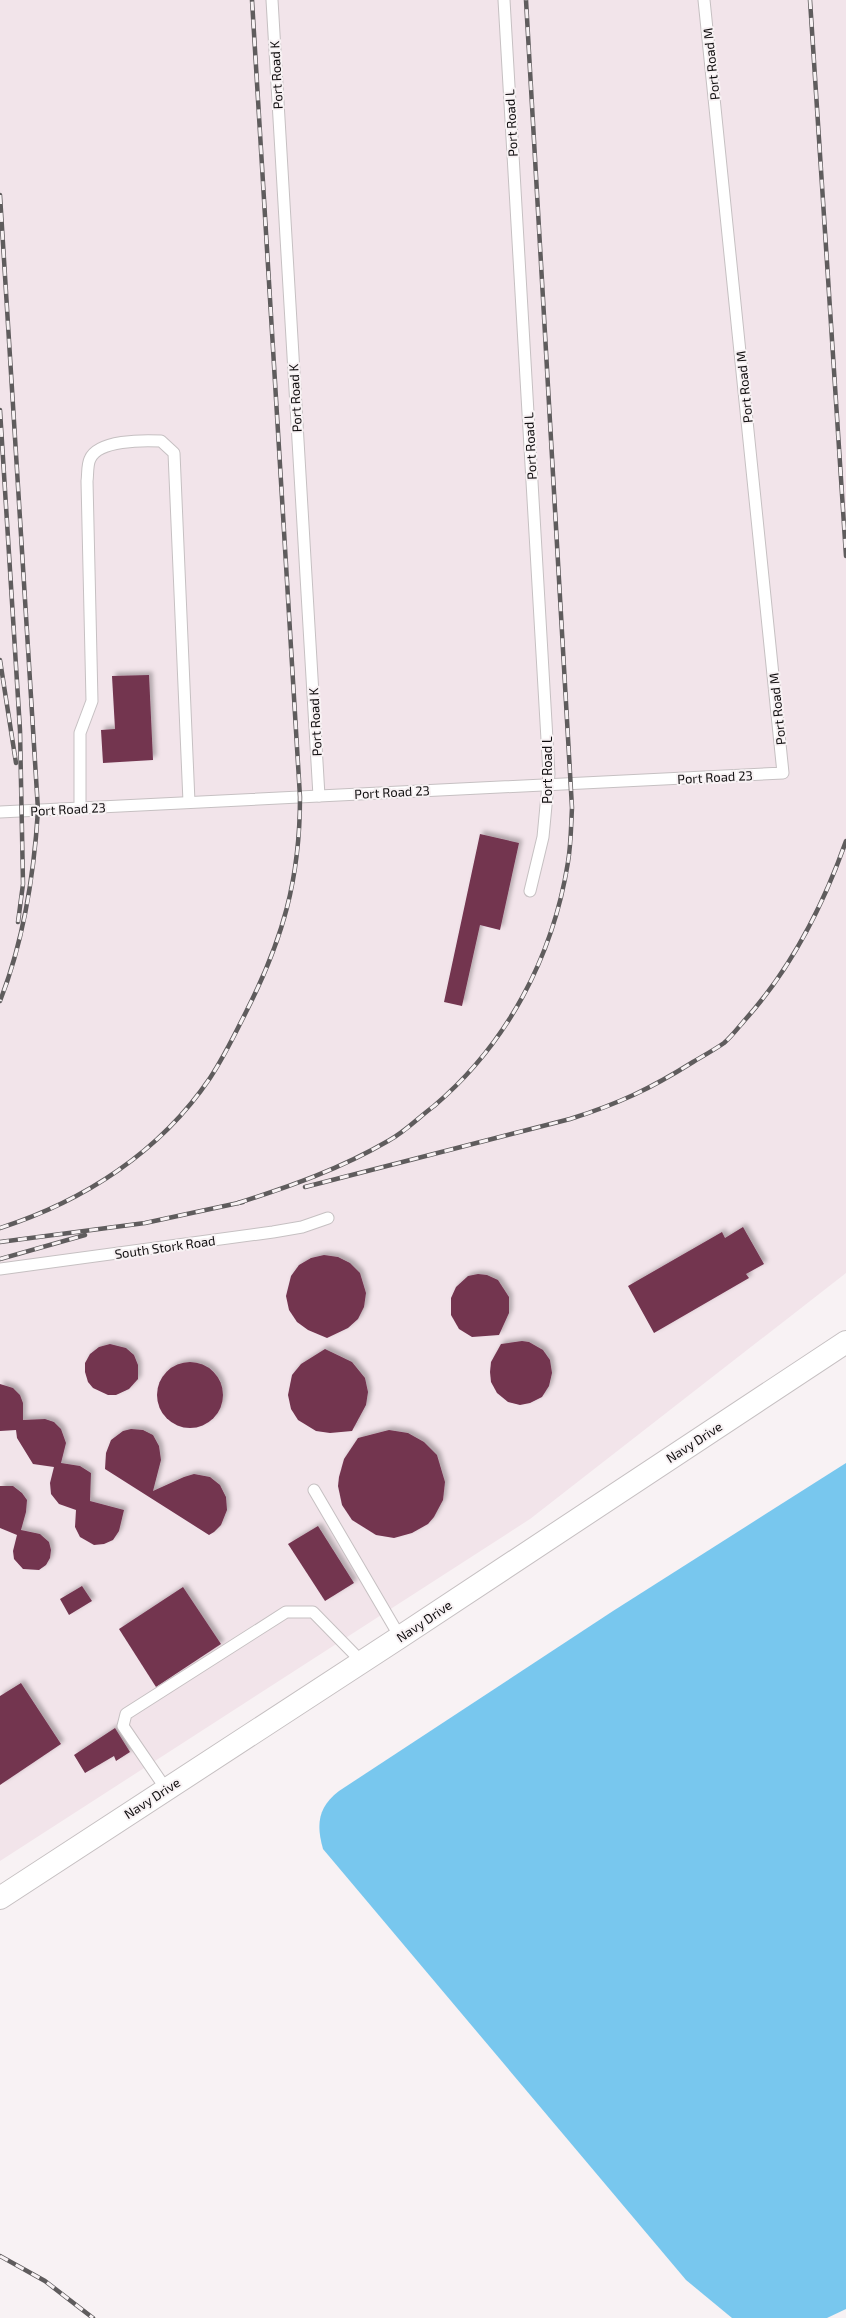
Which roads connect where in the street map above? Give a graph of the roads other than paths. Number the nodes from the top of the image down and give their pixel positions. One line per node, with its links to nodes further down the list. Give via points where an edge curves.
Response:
1 (272, 0): 6 (lane, Port Road K)
2 (504, 0): 5 (lane, Port Road L)
3 (704, 0): 4 (lane, Port Road M)
4 (783, 773): 5 (lane, Port Road 23)
5 (548, 785): 6 (lane, Port Road 23); 10 (lane, Port Road L, via 543,837)
6 (319, 796): 7 (lane, Port Road 23)
7 (189, 802): 8 (lane, Port Road 23); 8 (lane, via 174,453 161,441 142,440 100,447 90,459 87,481 92,701 80,733)
8 (80, 808): 9 (lane, Port Road 23)
9 (0, 812)
10 (530, 891)
11 (328, 1218): 12 (lane, South Stork Road, via 302,1227 273,1232)
12 (0, 1269)
13 (846, 1342): 15 (street, Navy Drive)
14 (314, 1490): 15 (lane)
15 (400, 1637): 16 (street, Navy Drive)
16 (362, 1662): 17 (street, Navy Drive); 17 (lane, via 313,1612 286,1612 126,1714 123,1726)
17 (166, 1789): 18 (street, Navy Drive)
18 (0, 1898)

